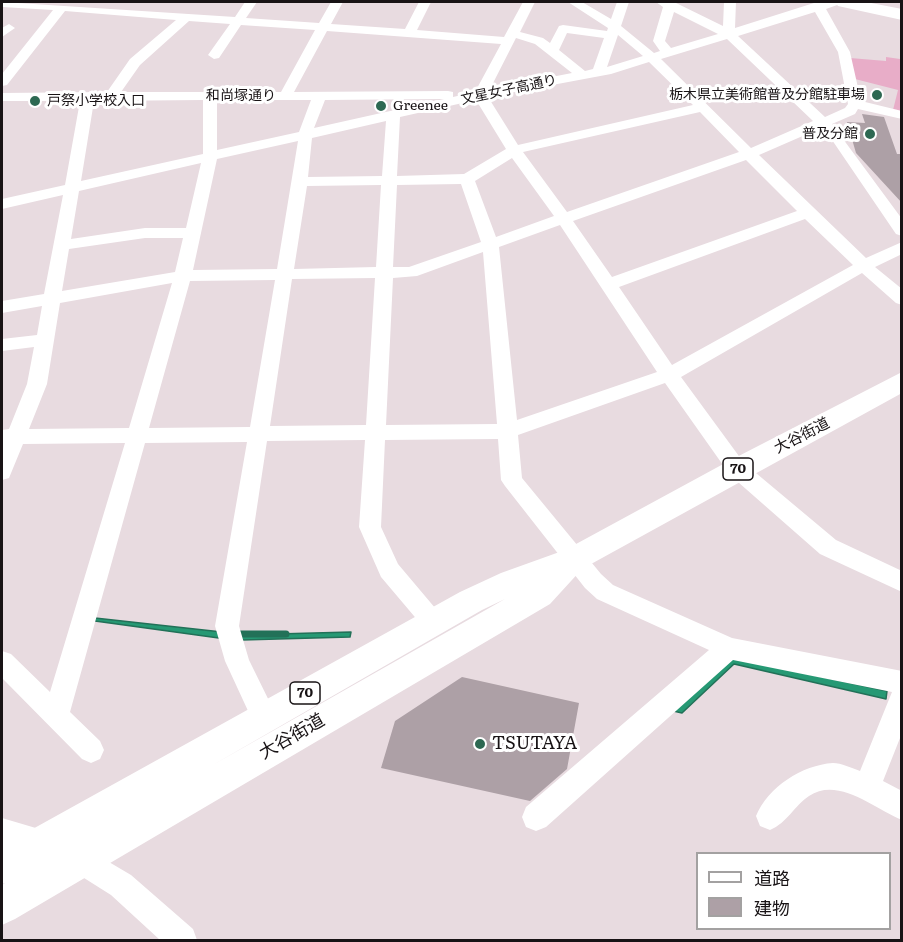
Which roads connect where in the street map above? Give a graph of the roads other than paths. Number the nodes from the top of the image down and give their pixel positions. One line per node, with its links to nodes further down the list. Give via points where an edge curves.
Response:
1 (161, 2): 15 (street)
2 (251, 2): 18 (street)
3 (337, 2): 19 (street)
4 (425, 2): 21 (street)
5 (529, 2): 23 (street)
6 (574, 2): 20 (street, via 600,15)
7 (623, 2): 20 (street)
8 (730, 2): 22 (street)
9 (836, 2): 13 (street, 文星女子高通り)
10 (844, 2): 16 (highway)
11 (2, 3): 14 (street)
12 (666, 3): 22 (street); 25 (street, via 659,41)
13 (818, 6): 22 (street, 文星女子高通り); 38 (street, via 844,52)
14 (62, 7): 15 (street); 30 (street)
15 (151, 14): 17 (street)
16 (902, 15)
17 (187, 16): 18 (street); 36 (street, via 135,62)
18 (238, 20): 19 (street); 26 (street)
19 (322, 26): 21 (street); 32 (street)
20 (613, 31): 24 (street, via 563,29); 27 (street); 28 (street)
21 (410, 32): 23 (street)
22 (729, 34): 25 (street, 文星女子高通り); 42 (street)
23 (512, 37): 24 (street, via 533,38); 31 (street)
24 (552, 51): 29 (street)
25 (668, 52): 27 (street, 文星女子高通り)
26 (214, 55)
27 (653, 57): 28 (street, 文星女子高通り); 39 (street)
28 (599, 72): 29 (street, 文星女子高通り)
29 (582, 75): 31 (street, 文星女子高通り)
30 (2, 82)
31 (480, 95): 33 (street, 和尚塚通り); 41 (street, 文星女子高通り); 44 (street)
32 (285, 96): 33 (street, 和尚塚通り); 37 (street, 和尚塚通り)
33 (319, 96): 43 (street)
34 (2, 97): 35 (street, 和尚塚通り)
35 (88, 97): 36 (street, 和尚塚通り); 50 (street)
36 (111, 97): 37 (street, 和尚塚通り)
37 (210, 97): 46 (street)
38 (855, 104): 40 (street); 42 (street, via 850,111)
39 (702, 107): 44 (street); 45 (street)
40 (902, 115)
41 (393, 117): 43 (street, 文星女子高通り); 49 (street)
42 (822, 123): 45 (street); 54 (street, via 848,150)
43 (305, 135): 46 (street, 文星女子高通り); 48 (street)
44 (514, 150): 47 (street); 53 (street)
45 (751, 153): 52 (street); 53 (street)
46 (210, 157): 50 (street, 文星女子高通り); 55 (street)
47 (467, 179): 49 (street); 57 (street)
48 (300, 182): 49 (street); 60 (street)
49 (391, 182): 61 (street)
50 (71, 188): 51 (street, 文星女子高通り); 56 (street)
51 (2, 204)
52 (809, 212): 59 (street); 63 (street)
53 (564, 219): 57 (street); 63 (street)
54 (902, 231)
55 (193, 233): 56 (street, via 145,233); 62 (street)
56 (63, 245): 64 (street)
57 (491, 246): 61 (street, via 411,272); 71 (street)
58 (902, 247): 59 (street)
59 (863, 266): 65 (street); 69 (street)
60 (285, 274): 61 (street); 62 (street); 73 (street)
61 (386, 274): 72 (street)
62 (183, 276): 64 (street); 74 (street)
63 (608, 285): 69 (street)
64 (53, 298): 66 (street); 67 (street)
65 (902, 299)
66 (2, 307)
67 (45, 340): 68 (street); 75 (street, via 37,384)
68 (2, 345)
69 (669, 375): 71 (street); 76 (street)
70 (902, 381): 76 (main road, 大谷街道 / 70)
71 (507, 431): 72 (street); 78 (street, via 512,480)
72 (376, 432): 73 (street); 80 (street, via 370,527 389,570)
73 (259, 433): 74 (street); 86 (street, via 226,626 237,661)
74 (136, 435): 75 (street); 85 (street)
75 (9, 437): 77 (street)
76 (737, 469): 78 (main road, 大谷街道 / 70); 79 (street, via 828,547)
77 (2, 472)
78 (575, 559): 80 (main road, 大谷街道 / 70, via 512,582); 81 (street, via 605,592); 94 (main road, 大谷街道 / 70, via 539,595)
79 (902, 582)
80 (433, 622): 86 (main road, 大谷街道 / 70)
81 (729, 648): 83 (street); 91 (street)
82 (2, 662): 85 (street)
83 (902, 684)
84 (902, 698): 88 (street)
85 (56, 717): 87 (street)
86 (264, 717): 93 (main road, 大谷街道 / 70)
87 (91, 750)
88 (867, 787): 89 (street); 90 (street, via 835,777 803,783)
89 (902, 806)
90 (771, 816)
91 (536, 817)
92 (2, 832): 93 (street)
93 (43, 842): 94 (street); 95 (main road, 大谷街道 / 70)
94 (81, 859): 96 (main road, 大谷街道 / 70); 97 (street, via 142,902)
95 (2, 866)
96 (2, 906)
97 (182, 940)

